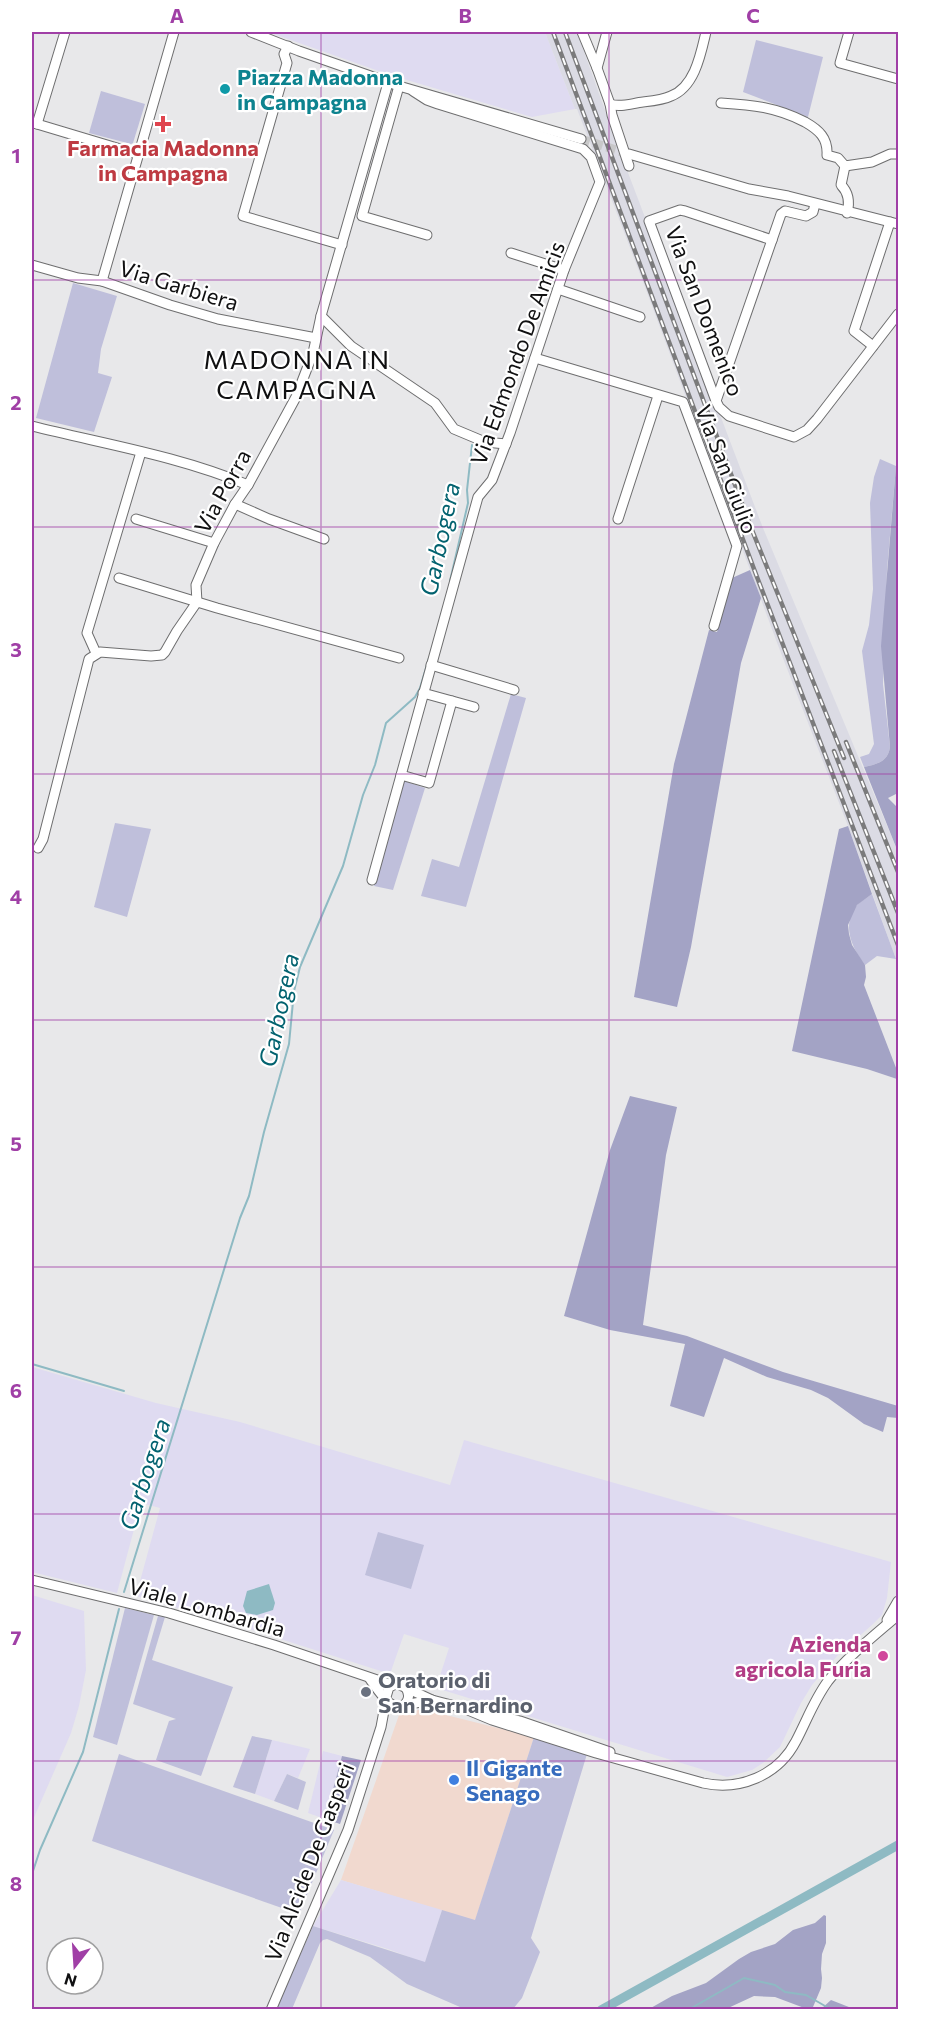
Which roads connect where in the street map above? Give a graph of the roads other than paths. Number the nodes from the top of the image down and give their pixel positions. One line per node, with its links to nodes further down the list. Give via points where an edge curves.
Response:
1 (65, 32): 19 (street)
2 (174, 32): 21 (street)
3 (251, 32): 8 (street)
4 (582, 32): 12 (street)
5 (607, 32): 12 (street)
6 (706, 32): 18 (street, via 699,59 682,90 656,100)
7 (849, 32): 13 (street, via 840,63)
8 (271, 40): 9 (street); 11 (street)
9 (288, 46): 10 (street); 11 (street, via 284,54)
10 (298, 51): 11 (street); 14 (street)
11 (286, 65): 31 (street, via 243,216)
12 (597, 68): 18 (street)
13 (898, 79)
14 (388, 83): 15 (street); 31 (street, Via Porra)
15 (399, 86): 16 (street); 29 (street, via 362,216)
16 (413, 91): 20 (street); 34 (street, Via Edmondo De Amicis, via 438,104 586,150 600,184)
17 (722, 103): 25 (street, via 788,113 816,128 826,140 826,155 838,158)
18 (610, 104): 24 (street)
19 (34, 123): 21 (street)
20 (581, 140)
21 (137, 154): 35 (street)
22 (629, 154): 26 (street)
23 (898, 154): 25 (street)
24 (629, 166)
25 (845, 166): 27 (street, via 841,185 847,192)
26 (815, 204): 27 (street); 30 (street, via 813,212 806,216 782,212)
27 (847, 213): 28 (street)
28 (894, 223): 41 (street, via 854,332)
29 (427, 235)
30 (772, 240): 44 (street); 44 (street, Via San Domenico, via 680,210 650,221)
31 (342, 245): 38 (street, Via Porra)
32 (511, 253): 34 (street)
33 (32, 266): 35 (street, Via Garbiera)
34 (564, 270): 36 (street, Via Edmondo De Amicis)
35 (102, 281): 40 (street, Via Garbiera, via 192,312)
36 (558, 290): 39 (street); 42 (street, Via Edmondo De Amicis)
37 (898, 314): 41 (street)
38 (321, 316): 40 (street, Via Porra); 46 (street, via 351,346 435,403 454,429 484,442)
39 (640, 317)
40 (316, 338): 48 (street, Via Porra, via 296,397)
41 (873, 346): 44 (street, Via San Domenico, via 807,430 794,437 729,416)
42 (535, 358): 43 (street, Via San Giulio); 46 (street, Via Edmondo De Amicis)
43 (658, 396): 51 (street); 56 (street, Via San Giulio, via 682,402 737,546)
44 (716, 401)
45 (32, 426): 47 (street)
46 (506, 444): 59 (street, Via Edmondo De Amicis, via 492,480 478,497)
47 (141, 452): 48 (street, via 214,471); 57 (street, via 87,633)
48 (248, 485): 49 (street, Via Porra)
49 (235, 504): 52 (street); 53 (street, Via Porra)
50 (136, 519): 53 (street)
51 (618, 519)
52 (324, 539)
53 (214, 543): 55 (street, Via Porra, via 196,585)
54 (119, 578): 55 (street)
55 (197, 602): 57 (street, Via Porra, via 162,655); 58 (street)
56 (714, 626)
57 (96, 654): 65 (street, via 87,664)
58 (399, 658)
59 (431, 665): 60 (street); 61 (street, Via Edmondo De Amicis)
60 (514, 690)
61 (423, 693): 62 (street); 64 (street, Via Edmondo De Amicis)
62 (452, 701): 63 (street); 64 (street, via 429,783)
63 (474, 707)
64 (401, 775): 66 (street, Via Edmondo De Amicis)
65 (38, 848)
66 (372, 880)
67 (32, 1580): 71 (street, Viale Lombardia, via 177,1615)
68 (898, 1601): 70 (street)
69 (898, 1615): 70 (street)
70 (881, 1630): 75 (street, via 828,1681 788,1753 770,1771 738,1785 715,1786 540,1736)
71 (369, 1678): 72 (street, Viale Lombardia); 74 (street, Viale Lombardia)
72 (392, 1685): 73 (street); 74 (street)
73 (406, 1688): 75 (street); 76 (street, via 408,1699)
74 (386, 1698): 76 (street, via 392,1706); 77 (street, Via Alcide De Gasperi)
75 (432, 1700): 76 (street)
76 (402, 1706): 77 (street, Via Alcide De Gasperi)
77 (381, 1727): 78 (street, Via Alcide De Gasperi, via 348,1830)
78 (270, 2010)

